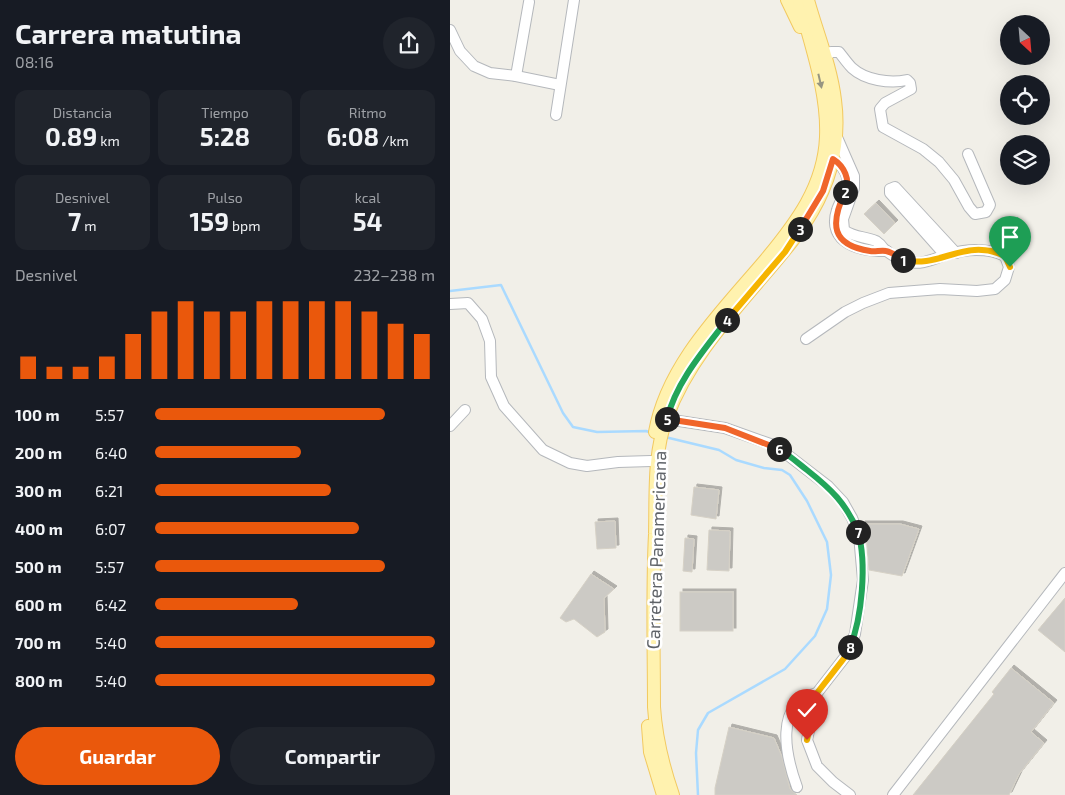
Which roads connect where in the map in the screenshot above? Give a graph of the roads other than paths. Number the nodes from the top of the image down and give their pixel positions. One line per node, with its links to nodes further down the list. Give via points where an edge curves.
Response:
1 (574, 0): 10 (street)
2 (787, 0): 7 (main road)
3 (799, 0): 7 (main road, Carretera Panamericana)
4 (809, 0): 8 (main road, Carretera Panamericana)
5 (529, 2): 9 (street)
6 (450, 30): 9 (street, via 460,51 474,66 490,73)
7 (812, 50): 20 (main road, Carretera Panamericana, one-way to 20, via 826,117 824,161 818,181 799,217 688,355 662,404)
8 (826, 57): 12 (main road, Carretera Panamericana, via 836,101); 13 (street, via 831,52 839,52 853,69 870,77 910,83 911,89 880,109 883,127 923,149 939,162 969,207 976,214 986,212 990,205)
9 (516, 76): 10 (street)
10 (560, 85): 11 (street)
11 (556, 115)
12 (836, 134): 14 (main road, Carretera Panamericana); 15 (street, via 854,176 854,188 843,219 844,230 877,242)
13 (968, 154)
14 (833, 159): 15 (street, via 847,178 847,188 836,211 838,234 854,247 872,252); 20 (main road, Carretera Panamericana, via 823,191 807,219 785,252 699,355)
15 (886, 251): 16 (street, via 904,261 918,262)
16 (950, 254): 16 (street, via 890,193 890,189 895,187); 18 (street, via 982,249 994,251 1005,256 1010,267 1005,280 994,289 890,293 844,312)
17 (450, 304): 23 (street, via 468,303 482,319 490,341 491,377 504,406 543,450 570,463 587,466)
18 (806, 339)
19 (465, 410): 21 (street)
20 (662, 424): 22 (main road, Carretera Panamericana); 25 (street, via 725,428 776,446 828,486 843,502 859,535 863,580 855,634 845,657)
21 (450, 426)
22 (656, 447): 23 (main road, Carretera Panamericana); 28 (main road, Carretera Panamericana, via 654,707 661,757)
23 (651, 461): 27 (main road, Carretera Panamericana, via 645,560 646,710 650,752)
24 (1065, 573): 30 (street)
25 (817, 693): 26 (street, via 806,695 789,717 787,751); 29 (street, via 807,740 817,766)
26 (797, 788)
27 (663, 795)
28 (672, 795)
29 (850, 795)
30 (893, 795)

